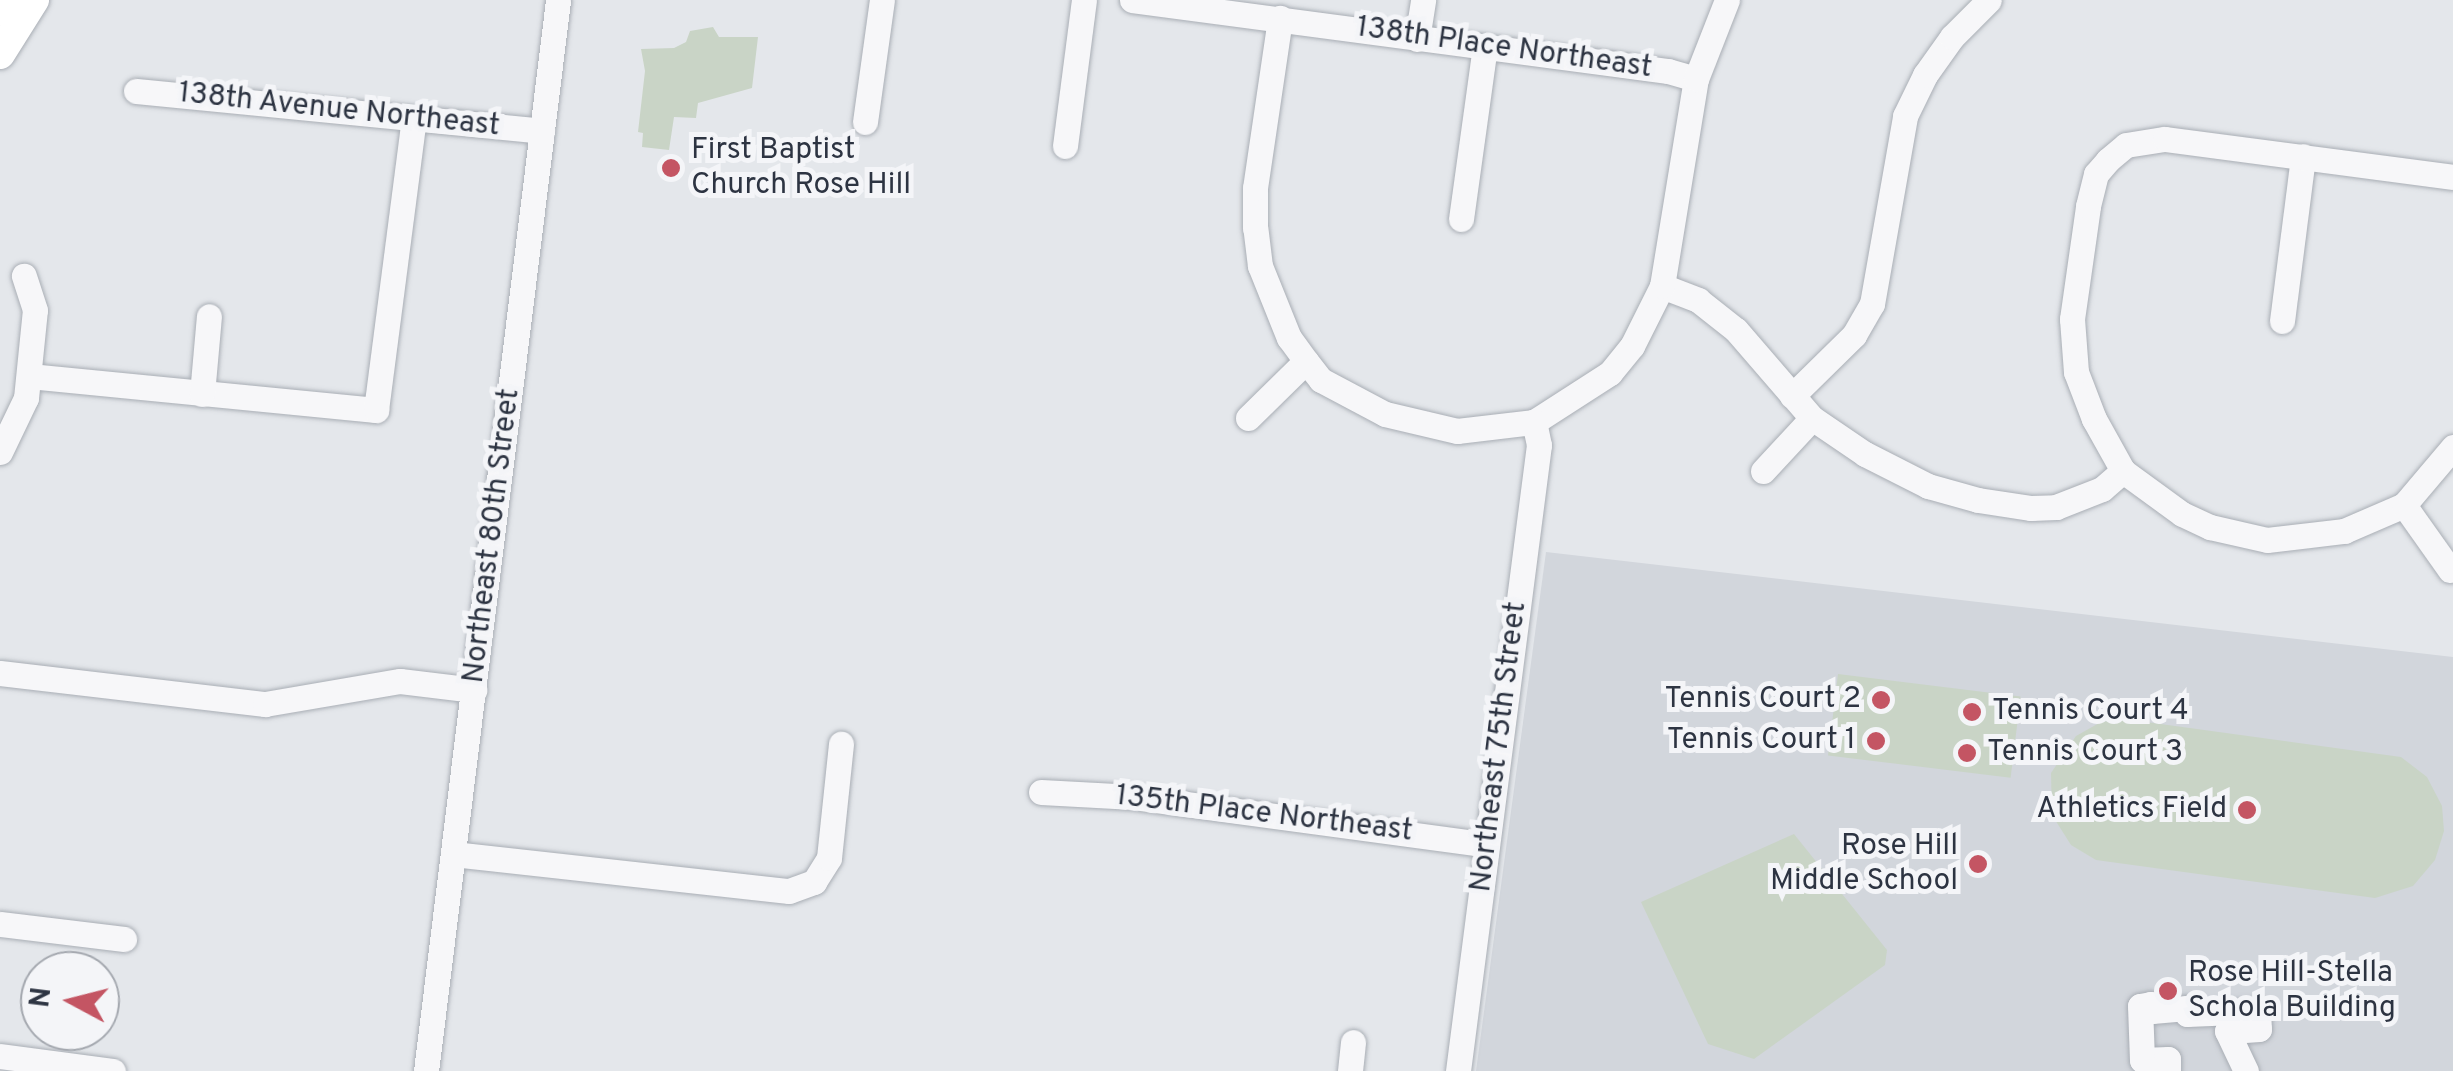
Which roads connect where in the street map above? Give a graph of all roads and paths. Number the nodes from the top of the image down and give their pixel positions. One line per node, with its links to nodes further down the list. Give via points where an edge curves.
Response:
1 (7, 0): 10 (main road)
2 (34, 0): 14 (main road)
3 (558, 0): 19 (street, Northeast 80th Street)
4 (882, 0): 18 (street)
5 (1084, 0): 20 (street)
6 (1132, 0): 11 (street, 138th Place Northeast)
7 (1422, 0): 12 (street)
8 (1727, 0): 15 (street)
9 (1990, 0): 31 (street, via 1952,37 1906,116 1872,304 1854,335)
10 (0, 11)
11 (1280, 18): 12 (street, 138th Place Northeast); 28 (street, via 1255,228 1260,266)
12 (1418, 39): 13 (street, 138th Place Northeast)
13 (1485, 47): 15 (street, 138th Place Northeast); 23 (street)
14 (0, 54)
15 (1696, 79): 25 (street)
16 (136, 91): 17 (street, 138th Avenue Northeast)
17 (414, 119): 19 (street, 138th Avenue Northeast); 30 (street, via 376,410)
18 (865, 122)
19 (542, 131): 42 (street, Northeast 80th Street)
20 (1064, 146)
21 (2304, 156): 22 (street); 27 (street); 37 (street, via 2141,140 2096,174 2072,319 2076,372)
22 (2453, 178)
23 (1460, 219)
24 (24, 276): 29 (street, via 35,310)
25 (1662, 286): 31 (street, via 1722,318); 34 (street, via 1632,346 1610,373)
26 (209, 316): 30 (street)
27 (2282, 321)
28 (1306, 361): 32 (street); 34 (street, via 1320,380 1422,425 1457,431)
29 (29, 376): 30 (street); 36 (street, via 26,398)
30 (202, 394)
31 (1792, 396): 33 (street)
32 (1248, 418)
33 (1812, 418): 37 (street, via 1928,486 1978,500 2056,506 2102,489); 38 (street)
34 (1534, 422): 45 (street, Northeast 75th Street, via 1539,445)
35 (2453, 447): 39 (street)
36 (0, 452)
37 (2123, 471): 39 (street, via 2182,514 2267,540 2344,531)
38 (1762, 472)
39 (2404, 505): 40 (street)
40 (2450, 570)
41 (0, 673): 42 (street, via 266,704 400,681)
42 (474, 690): 46 (street, Northeast 80th Street)
43 (841, 744): 46 (street, via 829,858 814,882 789,891)
44 (1041, 792): 45 (street, 135th Place Northeast, via 1134,797)
45 (1487, 844): 54 (street, Northeast 75th Street)
46 (453, 854): 52 (street, Northeast 80th Street)
47 (0, 924): 48 (street)
48 (124, 939)
49 (1353, 1042): 53 (street)
50 (0, 1056): 51 (street)
51 (114, 1071)
52 (426, 1071)
53 (1350, 1071)
54 (1458, 1071)
55 (2168, 1071): 56 (street, via 2168,1059 2142,1060 2140,1006 2187,1008 2188,1014 2258,1011 2259,1029 2227,1032)
56 (2246, 1071)

